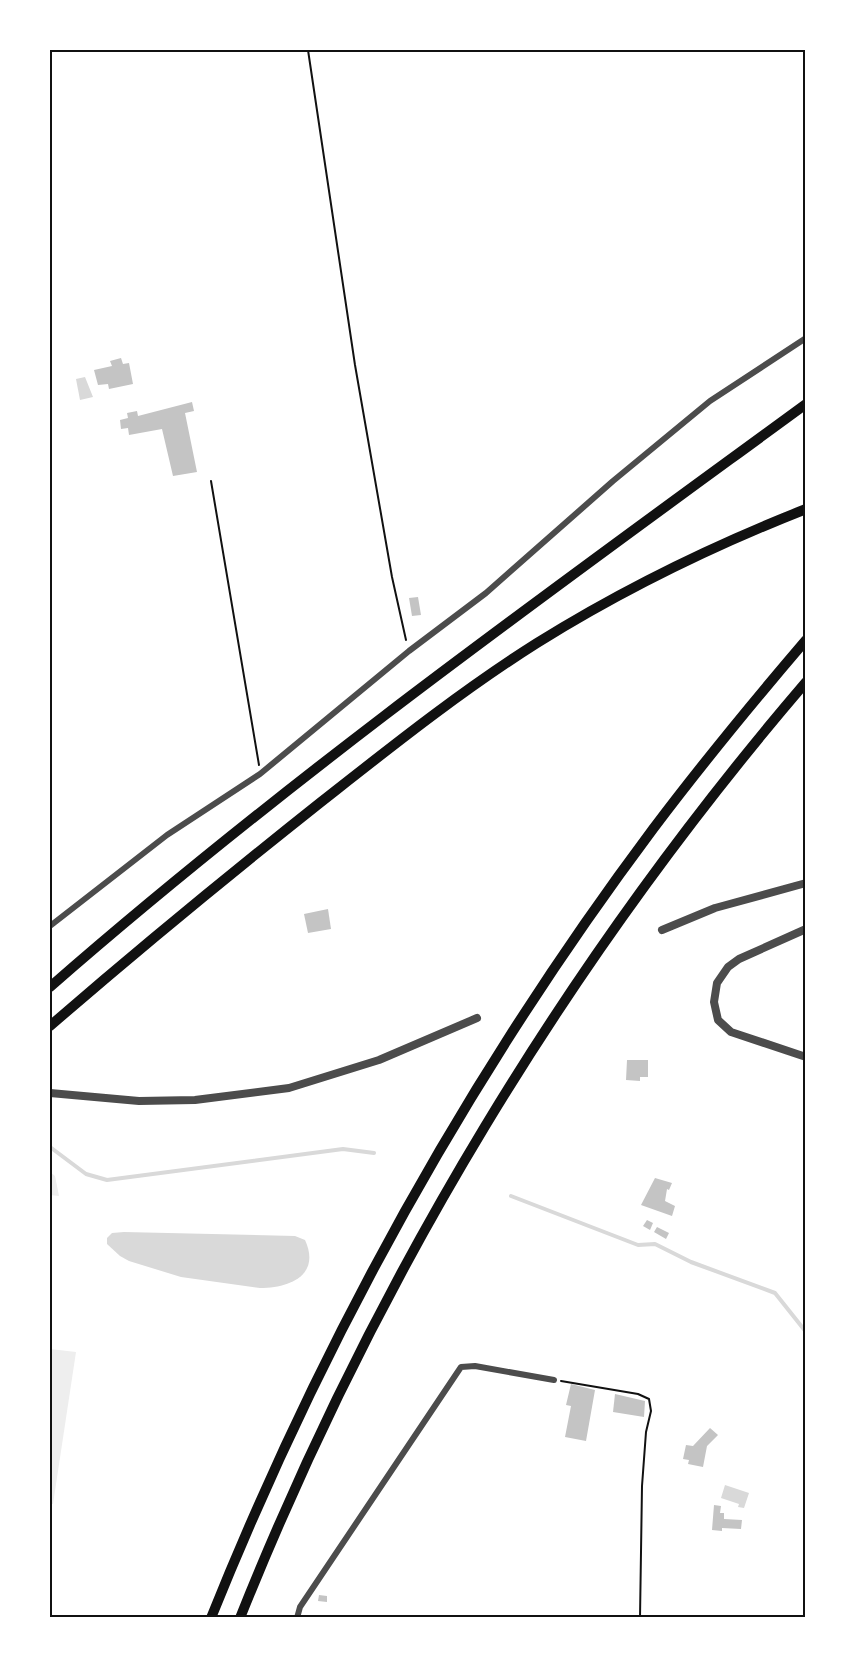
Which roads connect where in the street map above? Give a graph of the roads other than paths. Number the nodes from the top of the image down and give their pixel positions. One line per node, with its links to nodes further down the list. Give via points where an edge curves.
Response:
1 (806, 338): 7 (street, via 710,401 486,593 260,774 167,835)
2 (806, 404): 10 (highway, via 340,750 161,892)
3 (806, 509): 12 (highway, via 668,570 576,620 493,672 282,833)
4 (806, 640): 16 (highway, via 652,830 539,991 459,1118 381,1254 321,1370)
5 (806, 681): 17 (highway, via 635,900 482,1133 408,1261 344,1384)
6 (806, 883): 9 (street, via 715,909)
7 (50, 926)
8 (806, 928): 13 (street, via 728,967 717,983 714,1002 718,1020 731,1032)
9 (662, 930)
10 (50, 987)
11 (477, 1018): 14 (street, via 379,1060 288,1088 195,1100 140,1101)
12 (50, 1026)
13 (806, 1057)
14 (50, 1093)
15 (554, 1380): 18 (street, via 475,1366 460,1367)
16 (211, 1617)
17 (240, 1617)
18 (297, 1617)

